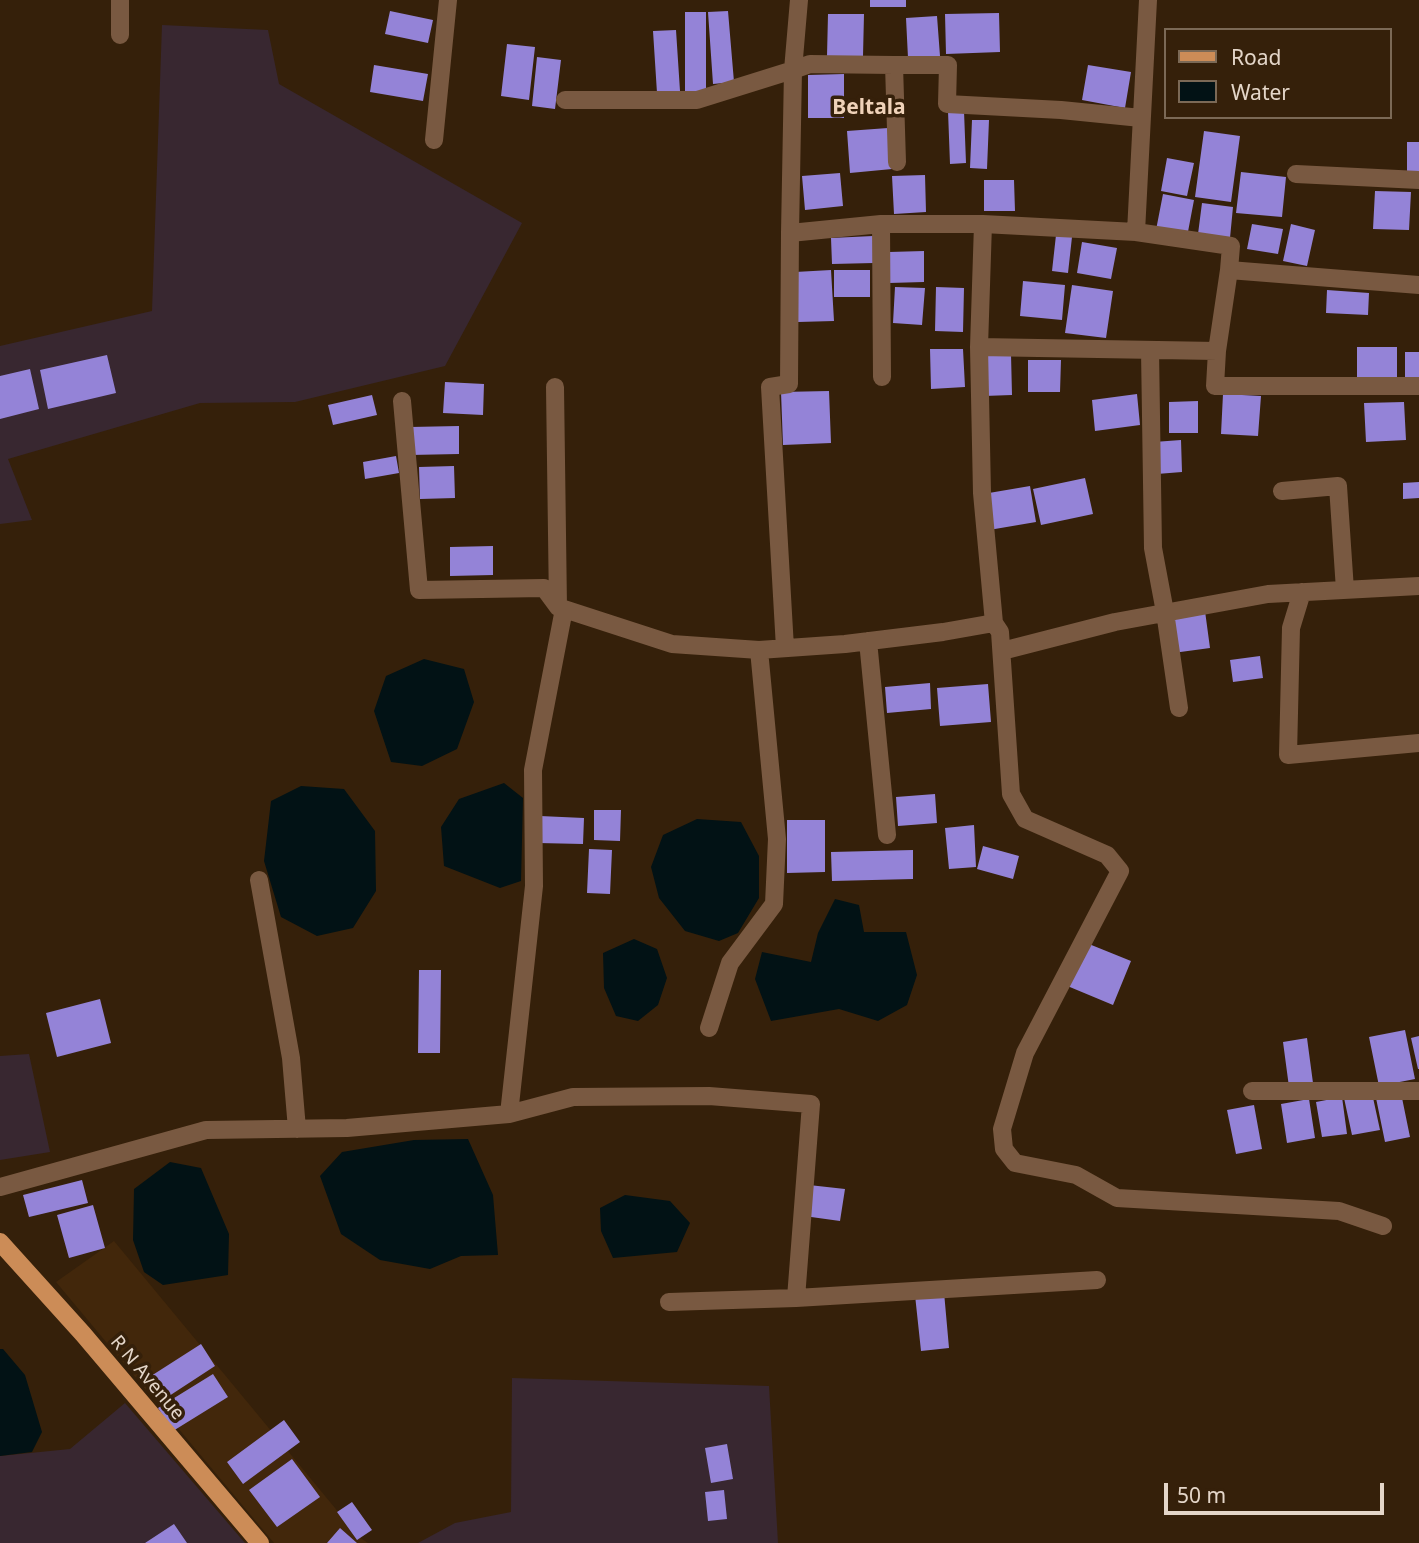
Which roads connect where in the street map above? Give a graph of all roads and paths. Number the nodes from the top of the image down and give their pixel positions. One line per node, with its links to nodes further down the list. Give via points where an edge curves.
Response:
1 (120, 0): 5 (street)
2 (448, 0): 10 (street)
3 (799, 0): 7 (street)
4 (1148, 0): 9 (street)
5 (120, 35)
6 (894, 65): 7 (street, via 810,64); 9 (street, via 948,65 947,104); 11 (street)
7 (793, 70): 8 (street, via 697,100); 17 (street)
8 (565, 100)
9 (1141, 118): 16 (street)
10 (434, 139)
11 (897, 162)
12 (1296, 174): 13 (street)
13 (1419, 180)
14 (881, 224): 15 (street); 17 (street); 23 (street)
15 (983, 224): 16 (street); 20 (street)
16 (1136, 232): 18 (street, via 1231,246)
17 (790, 233): 35 (street, via 789,384 770,387)
18 (1229, 270): 19 (street); 22 (street)
19 (1419, 285)
20 (979, 347): 21 (street); 33 (street, via 982,493)
21 (1150, 350): 22 (street); 32 (street, via 1153,548)
22 (1217, 351): 24 (street, via 1215,386)
23 (882, 377)
24 (1419, 386)
25 (555, 387): 31 (street)
26 (402, 401): 31 (street, via 419,590 544,588)
27 (1282, 491): 29 (street, via 1338,486)
28 (1419, 586): 29 (street)
29 (1345, 590): 30 (street)
30 (1302, 592): 32 (street); 39 (street, via 1291,628 1288,755)
31 (561, 608): 36 (street, via 672,644); 45 (street, via 533,769 534,886)
32 (1165, 612): 37 (street); 38 (street)
33 (994, 623): 34 (street); 37 (street)
34 (868, 641): 35 (street); 40 (street)
35 (785, 648): 36 (street)
36 (759, 650): 42 (street, via 777,839 774,904 730,963)
37 (1002, 651): 48 (street, via 1011,794 1025,818 1107,855 1120,871 1025,1053 1002,1129 1004,1149 1015,1163 1076,1175 1117,1198 1339,1211)
38 (1179, 708)
39 (1419, 743)
40 (887, 835)
41 (259, 880): 46 (street, via 291,1058)
42 (709, 1028)
43 (1252, 1091): 44 (street)
44 (1419, 1091)
45 (509, 1114): 46 (street); 51 (street, via 573,1097 709,1096 811,1104)
46 (297, 1129): 47 (street, via 206,1130)
47 (0, 1187)
48 (1383, 1226)
49 (0, 1242): 53 (main road, R N Avenue)
50 (1097, 1280): 51 (street)
51 (796, 1298): 52 (street)
52 (669, 1302)
53 (260, 1543)

